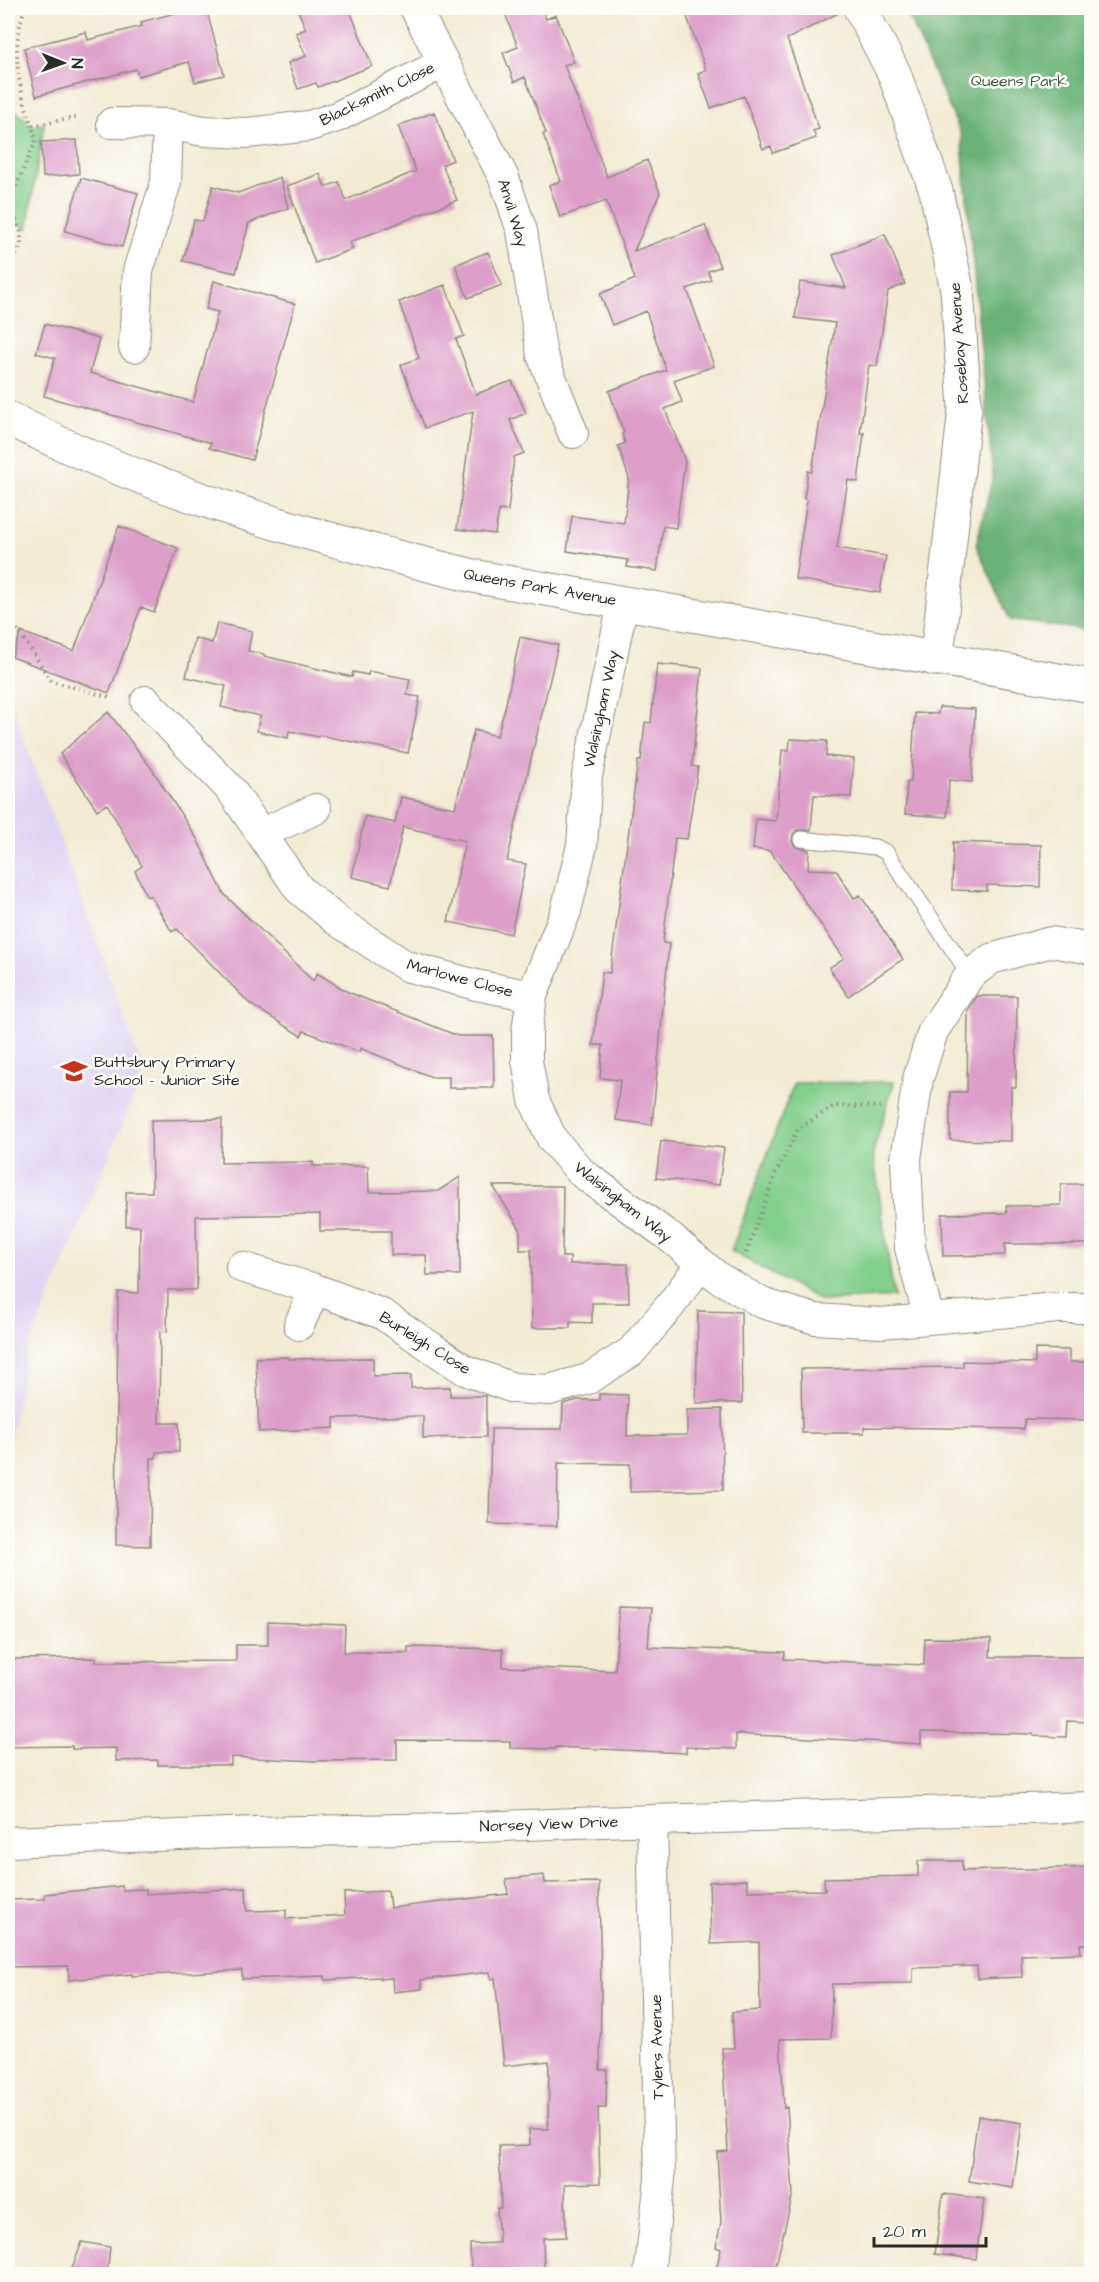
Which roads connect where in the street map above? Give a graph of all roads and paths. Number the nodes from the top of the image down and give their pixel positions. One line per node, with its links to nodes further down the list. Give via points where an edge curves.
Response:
1 (25, 8): 7 (path, via 15,52)
2 (415, 8): 4 (street, Anvil Way)
3 (860, 8): 15 (street, Rosebay Avenue, via 894,73 936,191 957,289 965,408)
4 (443, 63): 6 (street, Blacksmith Close, via 337,117 309,126 247,133); 12 (street, Anvil Way, via 504,178 522,231 542,356)
5 (112, 123): 6 (street, Blacksmith Close); 7 (path, via 86,116)
6 (168, 124): 10 (street, via 166,182 138,271)
7 (32, 126): 8 (path, via 36,141)
8 (10, 196): 9 (path, via 21,245)
9 (8, 271)
10 (134, 347)
11 (8, 418): 13 (street, Queens Park Avenue, via 180,494 292,530 478,577)
12 (573, 433)
13 (623, 603): 15 (street, Queens Park Avenue); 23 (street, Walsingham Way, via 587,776 582,845 566,911)
14 (8, 614): 17 (path, via 51,681 109,698)
15 (934, 659): 16 (street, Queens Park Avenue)
16 (1092, 686)
17 (146, 701): 19 (street, Marlowe Close, via 231,790)
18 (316, 809): 19 (street)
19 (262, 834): 23 (street, Marlowe Close, via 299,889 336,920 406,966)
20 (801, 839): 22 (lane, via 875,846 886,852)
21 (1092, 949): 22 (street, via 1051,942 990,959)
22 (970, 975): 24 (street, via 933,1031)
23 (532, 996): 25 (street, Walsingham Way, via 527,1060 534,1100 552,1139 582,1173)
24 (914, 1107): 27 (path, via 834,1106 798,1129 776,1173); 30 (street, via 906,1159 910,1248)
25 (701, 1264): 27 (street, Walsingham Way); 28 (street, Burleigh Close, via 631,1352 588,1378 549,1390 513,1388 465,1370 381,1314)
26 (242, 1267): 28 (street, Burleigh Close)
27 (734, 1286): 30 (street, Walsingham Way, via 762,1303 815,1319 889,1323)
28 (315, 1288): 31 (street)
29 (1092, 1308): 30 (street, Walsingham Way)
30 (928, 1318)
31 (299, 1325)
32 (1092, 1807): 33 (street, Norsey View Drive)
33 (652, 1820): 34 (street, Norsey View Drive); 35 (street, Tylers Avenue, via 660,2179)
34 (8, 1842)
35 (649, 2274)

